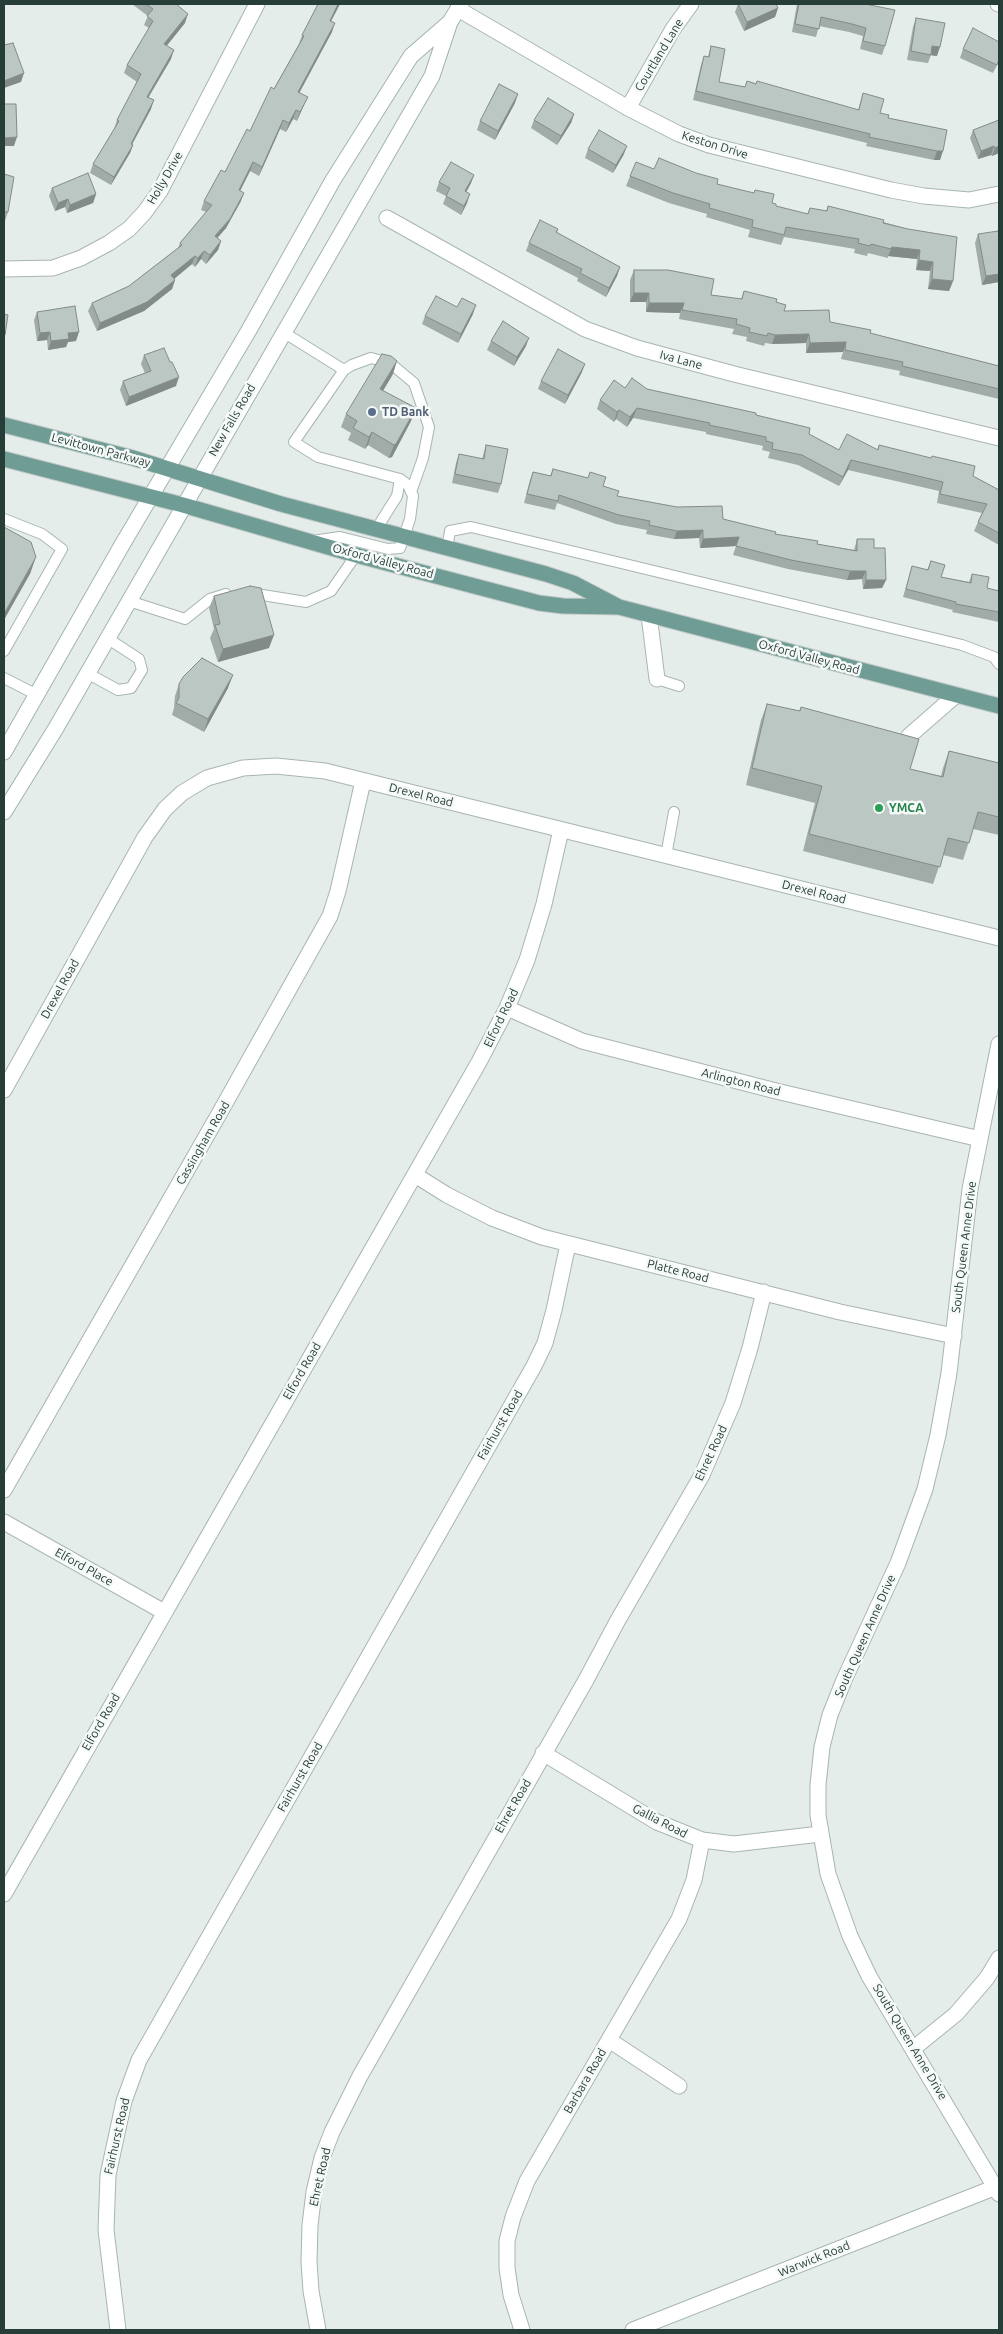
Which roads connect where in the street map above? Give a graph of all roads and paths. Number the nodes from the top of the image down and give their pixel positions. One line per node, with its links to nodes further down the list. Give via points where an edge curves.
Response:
1 (257, 4): 7 (street, Holly Drive, via 160,191 129,229 82,258 53,268)
2 (690, 4): 4 (street, Courtland Lane)
3 (456, 12): 4 (street, Keston Drive); 8 (street, New Falls Road, via 432,76); 13 (street, via 411,56 359,138)
4 (628, 108): 5 (street, Keston Drive, via 709,145 891,190 969,200)
5 (999, 194)
6 (387, 218): 11 (street, Iva Lane, via 584,329 637,348 734,374)
7 (4, 269)
8 (283, 332): 9 (lane); 14 (street, New Falls Road)
9 (344, 370): 15 (lane, via 294,442 318,457); 16 (lane, via 371,358 390,363 414,383 429,427)
10 (4, 425): 13 (main road, Levittown Parkway)
11 (999, 438)
12 (4, 459): 17 (main road)
13 (167, 469): 14 (main road, Levittown Parkway); 17 (street)
14 (198, 478): 18 (street, New Falls Road); 20 (main road, Oxford Valley Road, via 281,504)
15 (400, 479): 16 (lane); 20 (lane, via 397,496)
16 (411, 492): 21 (lane, via 410,519)
17 (151, 496): 18 (main road, Oxford Valley Road); 35 (street)
18 (183, 505): 22 (main road, Oxford Valley Road); 25 (street, New Falls Road)
19 (4, 518): 29 (lane, via 42,534 62,549)
20 (377, 528): 21 (main road, Oxford Valley Road)
21 (404, 538): 22 (lane, via 400,548 395,550 340,537); 23 (main road, Oxford Valley Road)
22 (310, 542): 24 (main road, Oxford Valley Road)
23 (447, 549): 26 (main road, Oxford Valley Road, via 574,583); 30 (lane, via 450,531 471,527 962,644 994,657)
24 (356, 555): 25 (lane, via 331,591 306,602 238,591 210,599 185,619); 26 (main road, Oxford Valley Road, via 539,603)
25 (129, 601): 28 (street, New Falls Road)
26 (619, 607): 27 (main road, Oxford Valley Road)
27 (649, 615): 33 (street); 36 (main road, Oxford Valley Road)
28 (107, 638): 31 (street, New Falls Road); 31 (lane, via 139,659 142,670 131,688 118,690)
29 (4, 651)
30 (999, 664)
31 (87, 673): 41 (street, New Falls Road)
32 (4, 678): 35 (lane)
33 (657, 679): 34 (lane)
34 (679, 686)
35 (38, 695): 39 (street)
36 (956, 695): 37 (main road, Oxford Valley Road); 38 (street)
37 (999, 706)
38 (904, 735)
39 (4, 752)
40 (363, 781): 43 (street, Drexel Road); 48 (street, Drexel Road, via 303,767 243,768 207,778 182,792 145,837); 54 (street, Cassingham Road, via 330,916)
41 (4, 812)
42 (674, 812): 44 (lane)
43 (561, 830): 44 (street, Drexel Road); 46 (street, Elford Road, via 527,960)
44 (666, 856): 45 (street, Drexel Road)
45 (999, 938)
46 (507, 1008): 49 (street, Arlington Road, via 582,1040 776,1091); 50 (street, Elford Road)
47 (999, 1044): 49 (street, South Queen Anne Drive)
48 (4, 1090)
49 (980, 1139): 53 (street, South Queen Anne Drive, via 970,1189)
50 (415, 1175): 51 (street, Platte Road, via 492,1218); 56 (street, Elford Road)
51 (568, 1244): 52 (street, Platte Road); 66 (street, Fairhurst Road, via 545,1343 534,1366 139,2060 124,2101 108,2175 106,2230)
52 (764, 1292): 53 (street, Platte Road); 57 (street, Ehret Road, via 733,1403 702,1475)
53 (954, 1336): 58 (street, South Queen Anne Drive, via 938,1435 920,1505 898,1563 830,1715 818,1785)
54 (4, 1490)
55 (4, 1522): 56 (street, Elford Place)
56 (164, 1612): 60 (street, Elford Road)
57 (543, 1753): 59 (street, Gallia Road, via 658,1822); 67 (street, Ehret Road, via 360,2076 332,2132 322,2158 310,2225 311,2291)
58 (820, 1834): 59 (street, Gallia Road, via 734,1844); 63 (street, South Queen Anne Drive, via 830,1881 850,1936)
59 (702, 1840): 62 (street, Barbara Road, via 694,1880 679,1919)
60 (4, 1894)
61 (999, 1958): 63 (street, via 987,1978 956,2014)
62 (609, 2040): 64 (street); 68 (street, Barbara Road, via 527,2181 513,2217 506,2268 510,2295)
63 (914, 2048): 65 (street, South Queen Anne Drive)
64 (679, 2086)
65 (998, 2190): 69 (street, Warwick Road)
66 (118, 2330)
67 (318, 2330)
68 (522, 2330)
69 (633, 2330)

